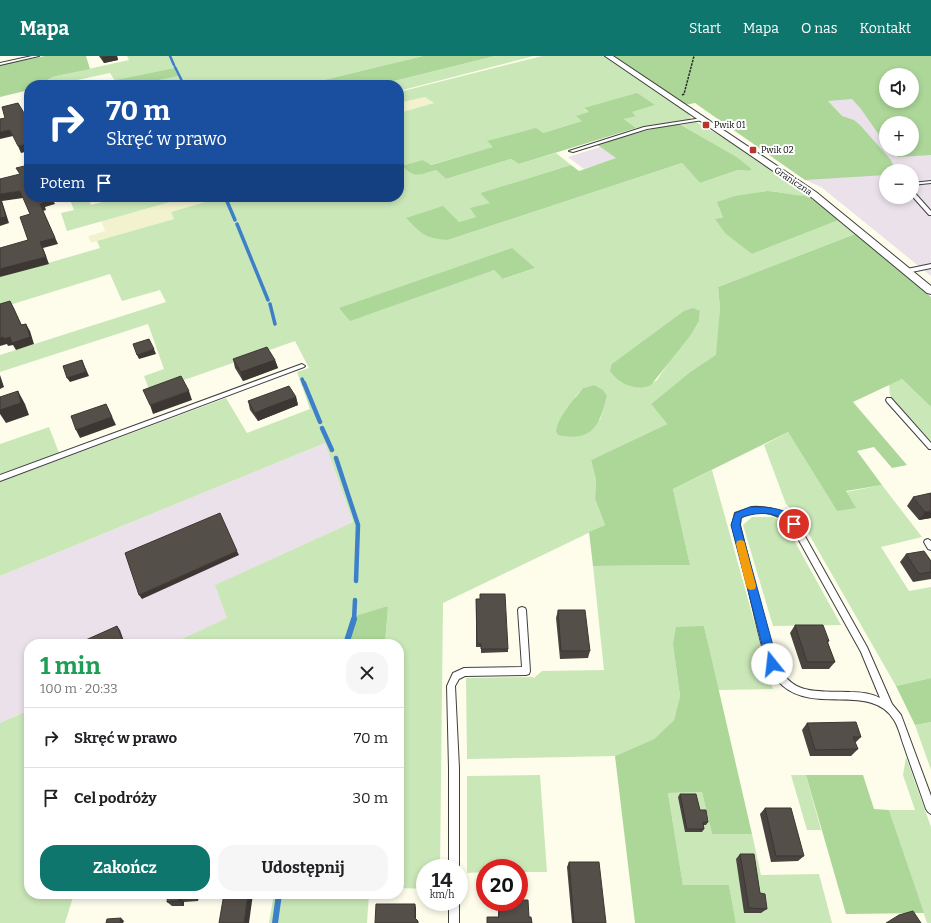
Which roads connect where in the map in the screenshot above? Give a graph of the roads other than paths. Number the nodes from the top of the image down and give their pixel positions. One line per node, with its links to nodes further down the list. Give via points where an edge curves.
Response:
1 (38, 56): 3 (lane)
2 (608, 56): 4 (street, Graniczna)
3 (0, 64)
4 (702, 119): 5 (lane, via 646,128); 11 (street, Graniczna, via 812,194)
5 (572, 150)
6 (931, 182): 7 (lane)
7 (919, 183)
8 (919, 201): 9 (lane)
9 (931, 214)
10 (931, 266): 11 (lane)
11 (907, 271): 12 (street, Graniczna)
12 (931, 291)
13 (302, 366): 16 (lane)
14 (889, 400): 15 (lane)
15 (931, 447)
16 (0, 478)
17 (522, 610): 20 (lane, via 526,671 464,672 456,676 451,686)
18 (888, 706): 18 (lane, via 864,696 805,695 784,682 772,664 736,525 738,515 750,510 778,512 794,524 864,650); 19 (lane, via 898,718)
19 (931, 809)
20 (454, 859)
21 (454, 911): 22 (lane)
22 (454, 923)

